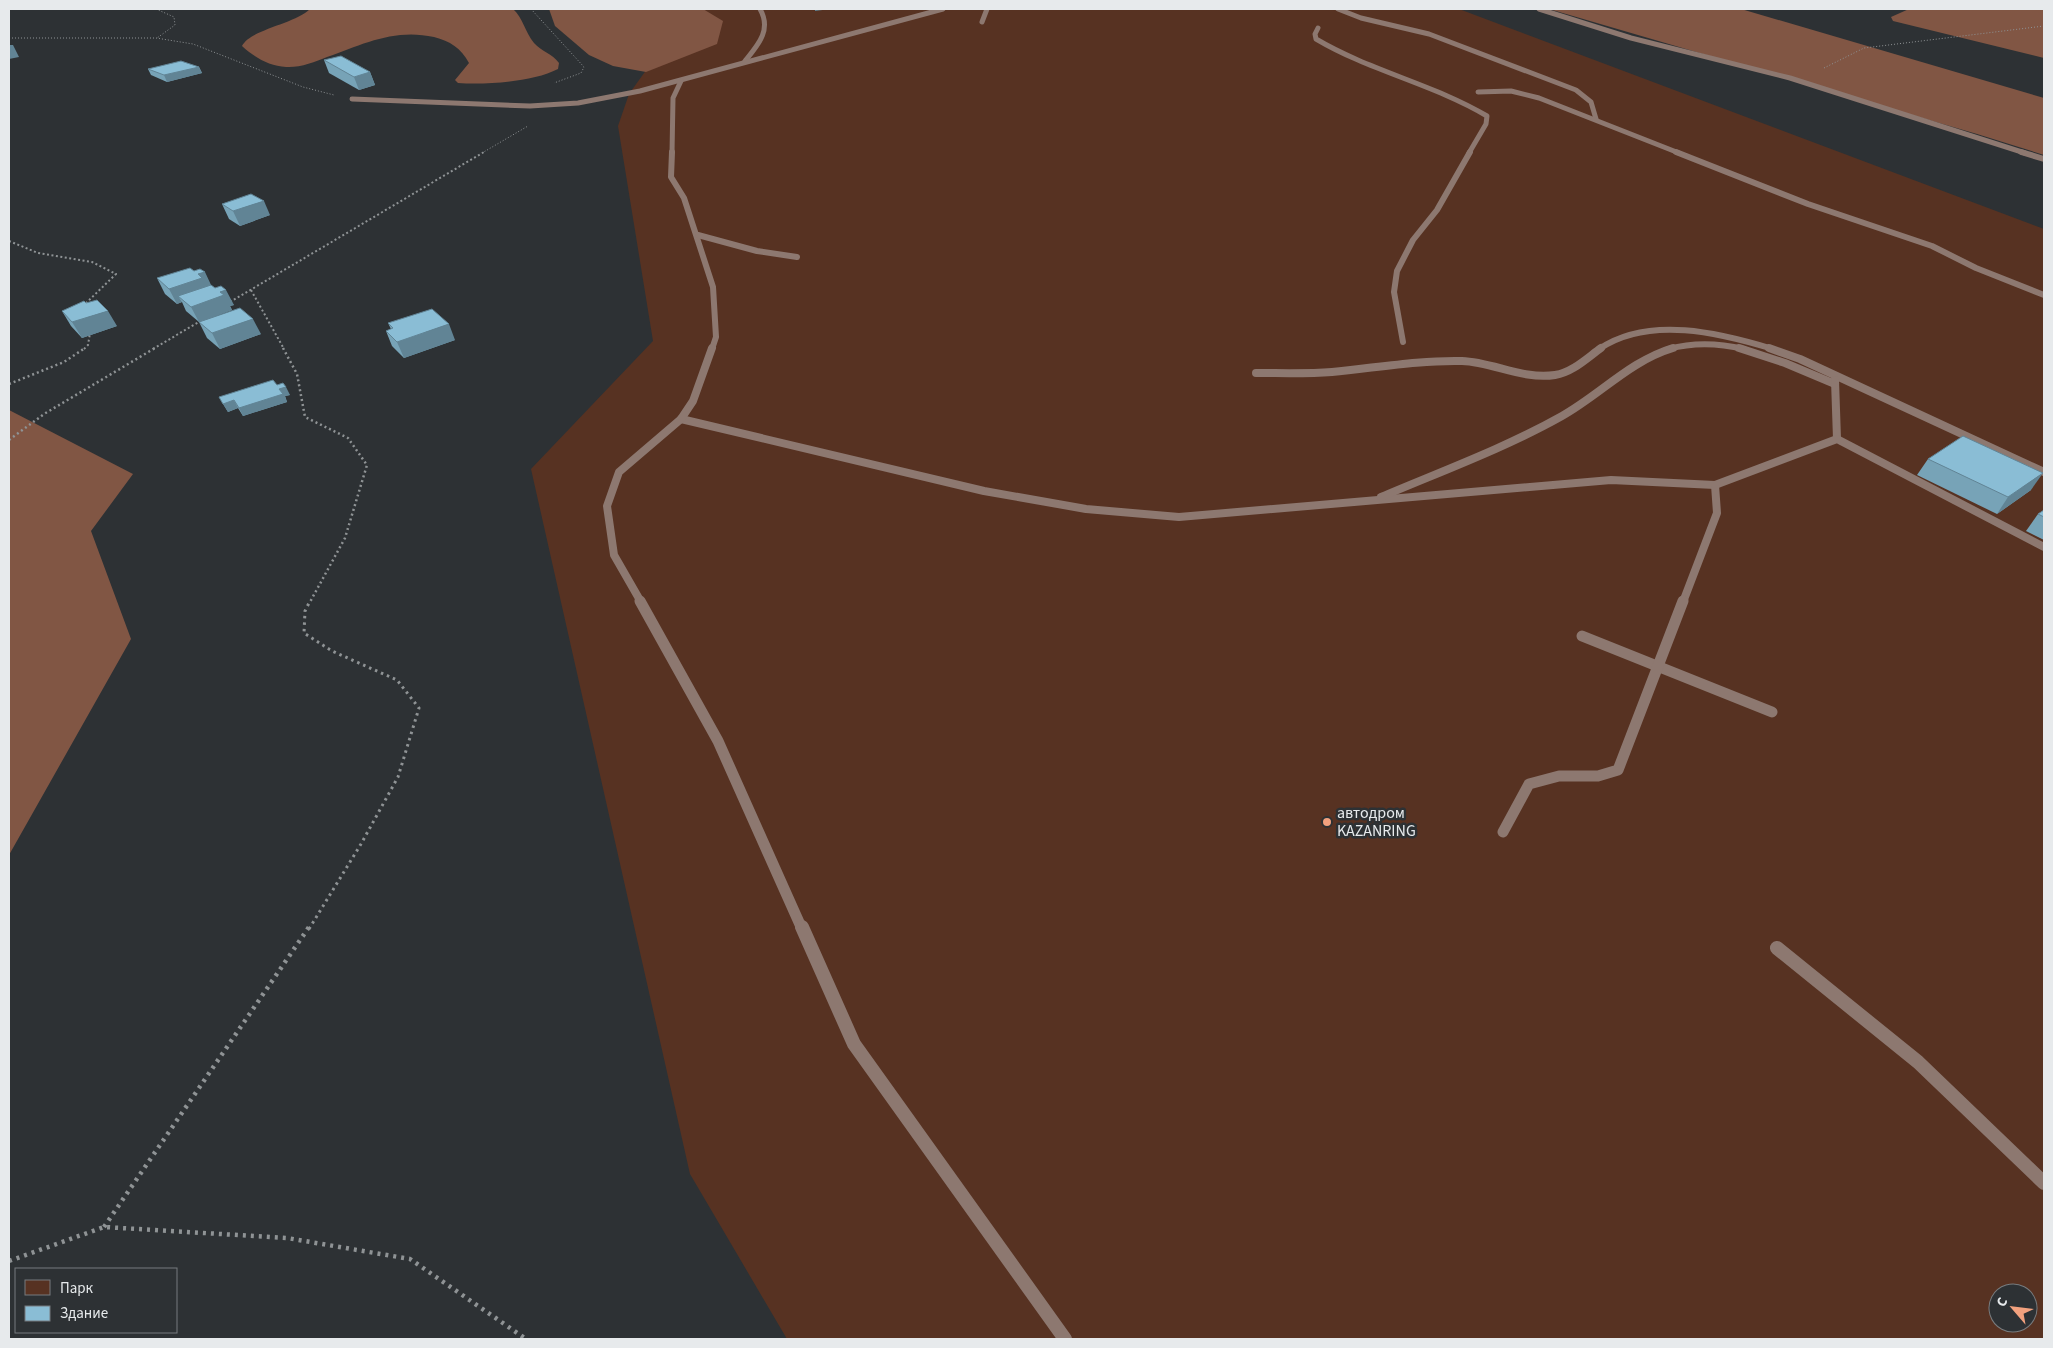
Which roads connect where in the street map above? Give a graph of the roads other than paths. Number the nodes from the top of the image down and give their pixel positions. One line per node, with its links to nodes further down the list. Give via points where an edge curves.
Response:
1 (760, 9): 8 (lane, via 766,17 767,28)
2 (943, 9): 8 (lane)
3 (987, 9): 6 (lane)
4 (1338, 9): 12 (lane, via 1361,18 1429,34 1576,90 1593,101)
5 (1539, 9): 13 (lane, via 1631,38 1790,78)
6 (982, 22)
7 (1318, 28): 17 (lane, via 1316,39 1330,48 1463,102 1488,116 1437,210 1413,240 1397,270 1394,292)
8 (745, 61): 9 (lane)
9 (681, 81): 11 (lane, via 557,105); 14 (lane, via 674,90 673,98 671,177 684,198)
10 (1478, 92): 12 (lane, via 1522,93)
11 (352, 99)
12 (1596, 120): 16 (lane, via 1808,204 1916,240)
13 (2044, 159)
14 (698, 236): 15 (lane); 21 (lane, via 713,287 716,337 693,401)
15 (797, 257)
16 (2044, 295)
17 (1403, 342)
18 (1256, 372): 19 (lane, via 1329,372 1465,361 1531,375 1557,375 1572,370 1613,341 1663,331 1709,335 1759,345)
19 (1835, 374): 20 (lane); 23 (lane)
20 (1835, 384): 22 (lane); 25 (lane, via 1758,354 1729,347 1696,344 1662,350 1632,366 1578,406 1533,431)
21 (681, 419): 25 (lane, via 984,491 1086,509 1179,517); 33 (lane, via 619,472 607,506 614,555 718,741 854,1044)
22 (1837, 439): 24 (lane); 26 (lane)
23 (2044, 472)
24 (1715, 485): 25 (lane, via 1611,480); 28 (lane, via 1717,513)
25 (1372, 501)
26 (2044, 547)
27 (1582, 636): 28 (lane)
28 (1658, 666): 29 (lane); 30 (lane, via 1618,770 1598,776 1559,776 1529,784)
29 (1772, 712)
30 (1503, 832)
31 (1777, 948): 32 (lane, via 1918,1062)
32 (2044, 1183)
33 (1064, 1339)

